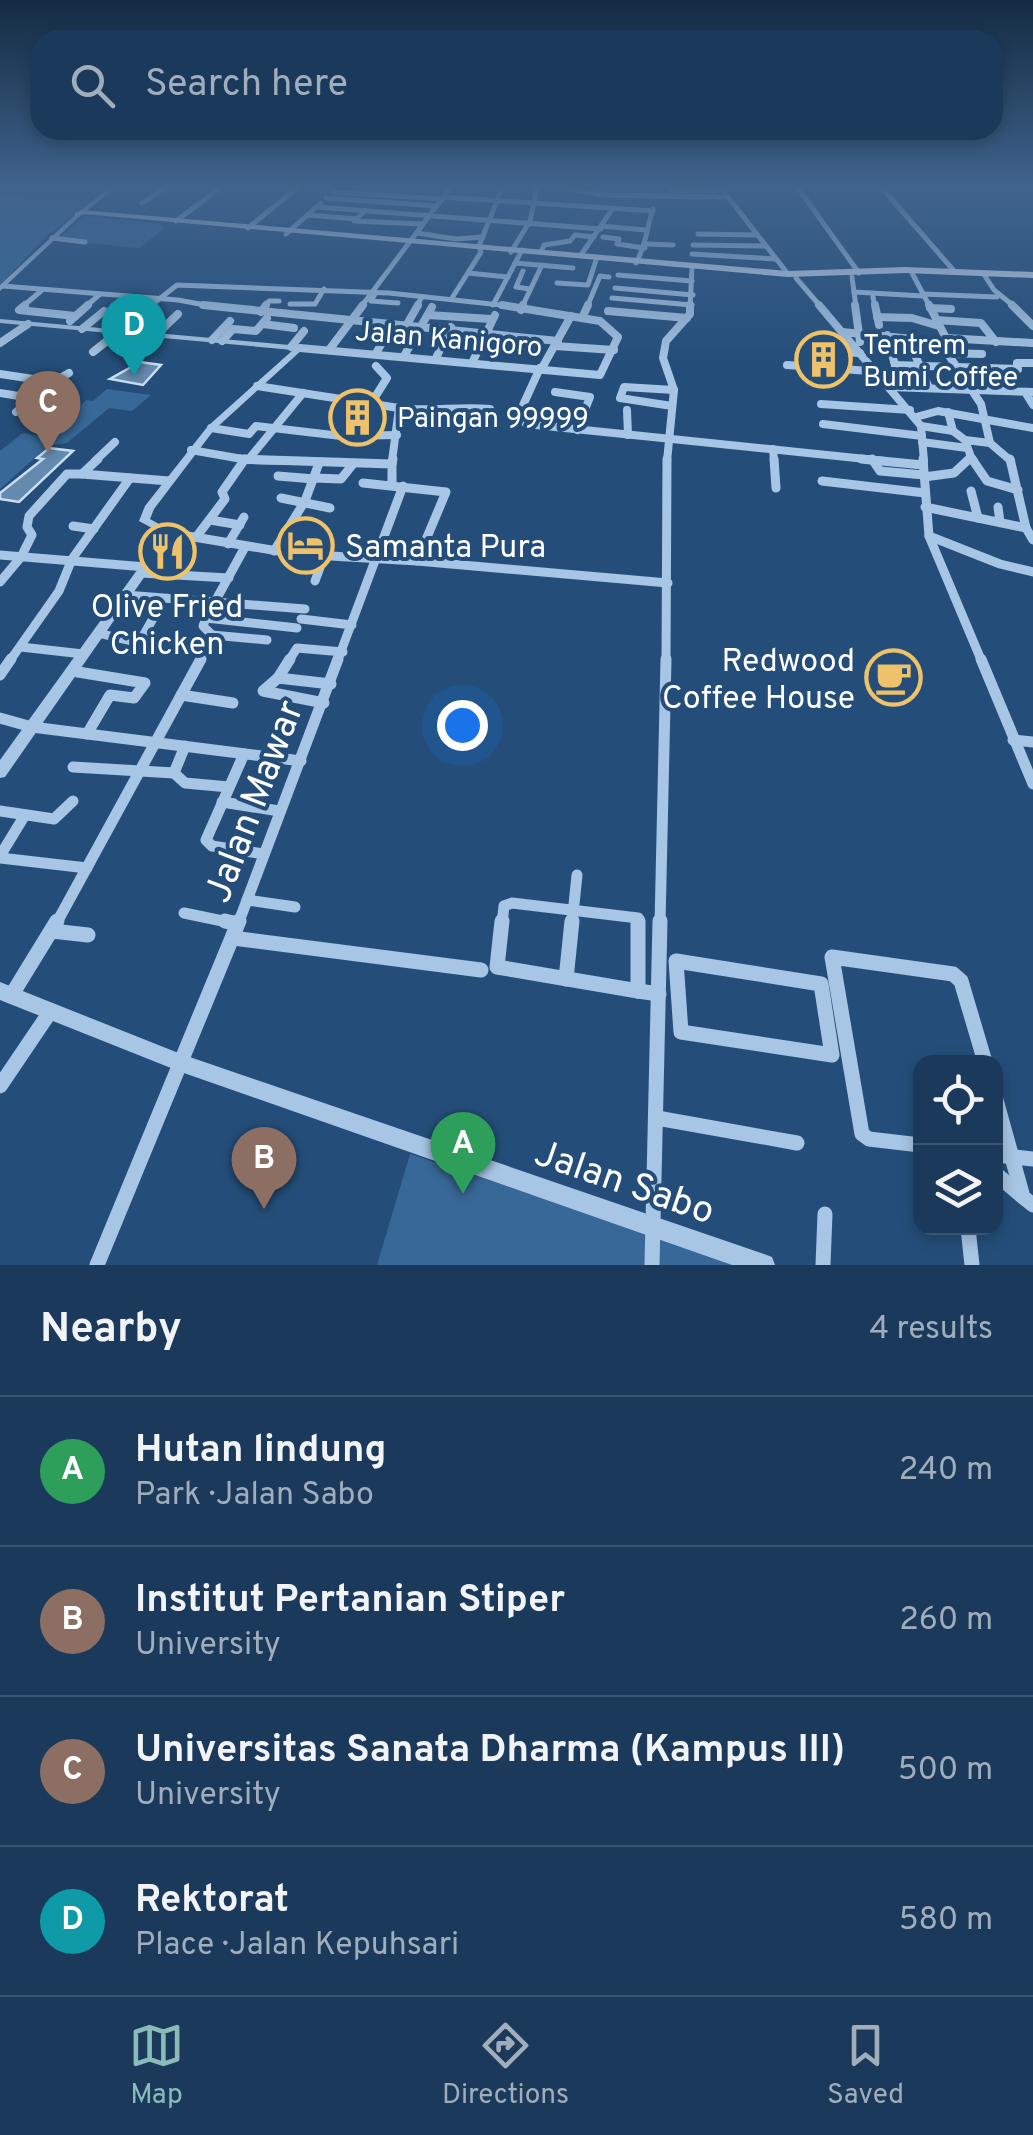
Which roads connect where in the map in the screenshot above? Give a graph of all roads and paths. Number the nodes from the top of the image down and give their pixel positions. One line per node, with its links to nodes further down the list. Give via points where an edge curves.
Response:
1 (43, 247): 42 (street)
2 (406, 247): 48 (street)
3 (479, 247): 29 (street)
4 (496, 247): 16 (main road)
5 (518, 247): 16 (street)
6 (545, 247): 15 (street)
7 (587, 247): 19 (street)
8 (609, 247): 20 (street)
9 (624, 247): 17 (street)
10 (642, 247): 17 (street)
11 (665, 247): 17 (street)
12 (767, 247): 21 (street)
13 (837, 247): 34 (street)
14 (933, 247): 28 (street)
15 (542, 248): 16 (main road); 19 (main road)
16 (517, 251): 18 (main road); 23 (street)
17 (641, 254): 20 (main road); 22 (main road); 31 (main road)
18 (562, 256): 24 (main road); 26 (street)
19 (581, 256): 24 (main road)
20 (624, 257): 24 (main road); 33 (street)
21 (776, 259): 22 (street); 35 (street)
22 (692, 260): 31 (main road); 39 (street)
23 (515, 263): 25 (street); 36 (street)
24 (595, 264): 26 (street); 37 (street); 40 (street, via 588,285); 75 (street)
25 (542, 266): 26 (street); 45 (street)
26 (556, 267)
27 (523, 271): 45 (street, via 516,287)
28 (955, 272): 32 (main road); 34 (main road)
29 (468, 273): 36 (street); 53 (street)
30 (912, 273): 32 (main road); 34 (main road); 50 (street)
31 (765, 274): 35 (main road)
32 (984, 274): 38 (main road); 52 (street)
33 (618, 275): 39 (street); 43 (street)
34 (856, 275): 35 (main road); 47 (street)
35 (792, 276): 98 (street)
36 (508, 277): 60 (street)
37 (610, 277)
38 (1033, 277)
39 (692, 281): 58 (street)
40 (557, 283)
41 (294, 287): 44 (street); 55 (street, via 177,284); 59 (street)
42 (1, 288): 46 (street)
43 (615, 288): 54 (street); 58 (street)
44 (324, 289): 48 (street); 59 (street, via 318,303)
45 (530, 289): 66 (street)
46 (42, 290): 49 (street); 70 (street, via 18,310)
47 (854, 292): 50 (street); 61 (street)
48 (372, 294): 57 (street, via 370,301); 79 (street)
49 (99, 295): 55 (street); 70 (street)
50 (923, 295): 52 (street); 62 (street)
51 (422, 297): 53 (street); 57 (street); 90 (street)
52 (997, 297): 83 (street)
53 (452, 298): 60 (street)
54 (612, 298): 58 (street); 67 (street)
55 (158, 299): 65 (street); 96 (street)
56 (508, 299): 60 (street)
57 (400, 300): 88 (street)
58 (692, 300): 76 (street)
59 (290, 303): 69 (street); 71 (street, via 279,300)
60 (497, 303): 66 (street); 78 (street)
61 (855, 305): 74 (street); 80 (street, via 874,302)
62 (930, 308): 63 (street); 85 (street)
63 (951, 309)
64 (104, 310): 94 (street)
65 (229, 310): 71 (street); 77 (street)
66 (521, 310): 72 (street)
67 (608, 311): 76 (street); 84 (street)
68 (178, 314): 100 (street)
69 (282, 314): 71 (street); 79 (street)
70 (75, 316): 92 (street)
71 (265, 316): 87 (street); 104 (street, via 256,331 234,329)
72 (571, 316): 75 (street); 108 (street)
73 (456, 317): 78 (street); 93 (street, via 430,311); 95 (street)
74 (856, 317): 80 (street); 102 (street)
75 (582, 318): 84 (street)
76 (687, 318): 144 (street, via 664,346)
77 (220, 319)
78 (492, 319): 99 (street)
79 (351, 320): 88 (street); 113 (street)
80 (878, 320): 85 (street)
81 (0, 321): 86 (street)
82 (230, 321): 104 (street)
83 (1032, 322)
84 (605, 323): 114 (street, via 618,337)
85 (938, 323): 105 (street); 106 (street, via 981,323)
86 (28, 324): 92 (street); 107 (street)
87 (296, 324)
88 (383, 324): 89 (street)
89 (393, 325): 90 (street); 119 (street)
90 (406, 326): 93 (street)
91 (899, 326): 103 (street)
92 (62, 327): 94 (street)
93 (420, 327): 95 (street); 122 (street)
94 (82, 329): 96 (street)
95 (450, 330): 99 (street); 123 (street)
96 (118, 332): 100 (street); 116 (street)
97 (280, 332): 110 (street, via 303,333)
98 (842, 332): 102 (street); 118 (street)
99 (485, 334): 108 (street); 124 (street)
100 (156, 335): 104 (street)
101 (887, 336): 102 (street); 103 (street); 129 (street)
102 (859, 338)
103 (906, 338): 105 (street); 131 (street)
104 (217, 340): 110 (street)
105 (944, 340): 106 (street); 117 (street)
106 (996, 342): 109 (street)
107 (0, 343)
108 (556, 343): 114 (street); 132 (street)
109 (1033, 343)
110 (296, 347): 113 (street, Jalan Kanigoro); 141 (street)
111 (974, 347): 121 (street)
112 (503, 349): 126 (street)
113 (329, 350): 119 (street, Jalan Kanigoro)
114 (614, 350): 139 (street)
115 (800, 350): 118 (street)
116 (94, 352)
117 (946, 352): 121 (street); 133 (street)
118 (860, 353): 136 (street)
119 (376, 354): 122 (street, Jalan Kanigoro)
120 (520, 354): 127 (street)
121 (982, 354): 134 (street)
122 (404, 356): 123 (street, Jalan Kanigoro)
123 (436, 358): 124 (street, Jalan Kanigoro)
124 (473, 362): 126 (street, Jalan Kanigoro)
125 (1028, 362): 135 (street, via 1016,364)
126 (496, 364): 127 (street, Jalan Kanigoro)
127 (515, 365): 132 (street, Jalan Kanigoro)
128 (787, 365): 136 (street)
129 (895, 365): 131 (street); 136 (street, via 897,373)
130 (376, 366): 153 (street, via 387,378)
131 (918, 366): 133 (street); 143 (street)
132 (541, 368): 139 (street, Jalan Kanigoro); 167 (street, via 521,419)
133 (956, 368): 134 (street); 145 (street)
134 (996, 369): 135 (street)
135 (1018, 369): 146 (street)
136 (876, 372): 142 (street)
137 (69, 373): 140 (street)
138 (0, 374): 140 (street)
139 (602, 374): 149 (street)
140 (53, 382): 151 (street)
141 (256, 386): 150 (street); 164 (street)
142 (890, 387): 143 (street); 161 (street)
143 (929, 388): 145 (street)
144 (674, 390): 155 (street); 155 (street, via 624,387 620,398)
145 (973, 390): 146 (street); 162 (street)
146 (1030, 390): 154 (street)
147 (554, 392): 149 (street)
148 (0, 393): 151 (street)
149 (585, 393): 167 (street)
150 (303, 394): 153 (street); 166 (street)
151 (31, 398): 160 (street, via 16,411)
152 (821, 401): 161 (street)
153 (370, 405): 156 (street)
154 (1033, 405)
155 (672, 406): 171 (street)
156 (397, 408): 157 (street); 170 (street)
157 (490, 409)
158 (627, 410): 169 (street)
159 (948, 412): 161 (street); 162 (street); 168 (street)
160 (25, 413)
161 (913, 415): 168 (street); 172 (street)
162 (987, 419): 165 (street); 174 (street)
163 (822, 424): 172 (street)
164 (211, 428): 166 (street, via 249,434 256,426); 177 (street)
165 (1033, 428)
166 (271, 429): 170 (street); 178 (street)
167 (577, 430): 169 (street)
168 (953, 430): 176 (street)
169 (628, 434): 171 (street)
170 (397, 435): 181 (street)
171 (670, 439): 175 (street); 224 (street)
172 (922, 439): 176 (street); 182 (street)
173 (115, 442): 183 (street)
174 (990, 442): 176 (street); 192 (street, via 1010,458)
175 (773, 449): 182 (street, via 872,460 880,471); 191 (street)
176 (968, 449): 182 (street, via 954,474); 192 (street, via 988,482)
177 (191, 450): 178 (street); 187 (street)
178 (247, 459): 179 (street); 201 (street)
179 (319, 463): 180 (street); 186 (street)
180 (352, 464): 181 (street); 186 (street, via 341,479)
181 (392, 464): 190 (street)
182 (924, 472): 194 (street)
183 (82, 474): 185 (street); 215 (street, via 66,474 27,518 32,535)
184 (278, 476): 186 (street)
185 (130, 478): 187 (street); 205 (street)
186 (314, 478): 196 (street)
187 (169, 480): 206 (street, via 144,517 147,525)
188 (822, 481): 194 (street)
189 (363, 483): 190 (street)
190 (398, 486): 217 (street, Jalan Mawar); 218 (street, via 446,492)
191 (776, 488)
192 (1018, 490): 204 (street)
193 (971, 492): 200 (street)
194 (925, 493): 197 (street)
195 (281, 498): 196 (street)
196 (304, 501): 199 (street); 212 (street)
197 (926, 507): 200 (street); 208 (street)
198 (998, 507): 202 (street)
199 (330, 508)
200 (978, 518): 202 (street)
201 (210, 520): 207 (street); 210 (street, via 242,521)
202 (1000, 522): 204 (street)
203 (73, 526): 205 (street)
204 (1026, 528): 209 (street)
205 (94, 529): 216 (street)
206 (170, 533): 207 (street); 219 (street)
207 (197, 536): 210 (street)
208 (929, 536): 220 (street); 247 (street)
209 (1033, 540)
210 (228, 544): 211 (street)
211 (245, 547): 212 (street); 221 (street)
212 (269, 553): 214 (street)
213 (0, 554): 215 (street)
214 (324, 556): 217 (street); 222 (street)
215 (21, 557): 216 (street); 223 (street)
216 (72, 560): 219 (street); 234 (street)
217 (376, 560): 218 (street); 230 (street, Jalan Mawar)
218 (416, 561): 224 (street)
219 (143, 570): 221 (street); 225 (street)
220 (1033, 572)
221 (229, 578): 226 (street)
222 (315, 581)
223 (0, 582)
224 (668, 582): 279 (street)
225 (125, 596): 226 (street); 231 (street)
226 (214, 605): 228 (street); 229 (street)
227 (155, 615): 231 (street, via 136,648)
228 (206, 618): 229 (street); 232 (street, via 203,626)
229 (301, 619): 230 (street)
230 (352, 625): 235 (street, Jalan Mawar)
231 (98, 633): 236 (street)
232 (212, 636): 233 (street); 241 (street)
233 (266, 640)
234 (22, 648): 236 (street); 238 (street)
235 (342, 652): 239 (street, via 297,648); 240 (street, Jalan Mawar)
236 (83, 654): 237 (street)
237 (72, 671): 245 (street); 246 (street, via 146,684 134,698 110,695)
238 (0, 675)
239 (278, 678): 240 (street); 243 (street, via 264,694)
240 (331, 684): 243 (street, Jalan Mawar)
241 (181, 696): 242 (street); 248 (street)
242 (233, 703)
243 (324, 703): 252 (street, Jalan Mawar)
244 (0, 718): 245 (street)
245 (32, 727): 246 (street); 255 (street)
246 (87, 734): 248 (street)
247 (1013, 740): 249 (street); 257 (street)
248 (155, 742): 250 (street); 254 (street)
249 (1033, 742)
250 (186, 746): 251 (street); 256 (street)
251 (244, 754): 252 (street); 258 (street)
252 (301, 761): 261 (street, Jalan Mawar)
253 (73, 767): 254 (street)
254 (140, 770): 256 (street); 266 (street)
255 (0, 772)
256 (174, 772): 258 (street, via 185,783)
257 (1033, 784)
258 (229, 787): 260 (street)
259 (73, 800): 263 (street, via 54,819)
260 (222, 802): 261 (street); 264 (street, via 207,842)
261 (279, 810): 264 (street, Jalan Mawar)
262 (0, 811): 263 (street)
263 (25, 815): 265 (street)
264 (264, 854): 268 (street, Jalan Mawar)
265 (0, 857): 266 (street)
266 (87, 868): 273 (street)
267 (577, 875): 270 (street)
268 (247, 900): 269 (street); 272 (street, Jalan Mawar)
269 (295, 907)
270 (574, 909): 276 (street); 276 (street, via 504,906 495,963); 277 (street, via 639,919)
271 (184, 914): 272 (street)
272 (235, 931): 275 (street); 284 (street, Jalan Mawar)
273 (52, 932): 274 (street); 278 (street)
274 (88, 935)
275 (481, 970)
276 (566, 979): 277 (street)
277 (638, 990): 279 (street)
278 (6, 994): 280 (street, Jalan Sabo)
279 (659, 994): 281 (street)
280 (50, 1012): 284 (street, Jalan Sabo); 285 (street)
281 (660, 1013): 282 (street); 286 (street)
282 (678, 1016): 282 (street, via 680,961 821,984 834,1052 686,1034)
283 (983, 1055): 288 (street, via 961,981 953,974 832,957 862,1134)
284 (181, 1063): 294 (street, Jalan Sabo); 296 (street, Jalan Mawar)
285 (0, 1086)
286 (657, 1118): 287 (street); 294 (street)
287 (797, 1143)
288 (913, 1144)
289 (1004, 1156): 290 (street); 292 (street)
290 (1033, 1159)
291 (1003, 1180): 292 (street)
292 (1028, 1201)
293 (825, 1214): 299 (street)
294 (653, 1228): 297 (street); 298 (street, Jalan Sabo)
295 (969, 1235): 300 (street)
296 (97, 1265)
297 (652, 1265)
298 (764, 1265)
299 (823, 1265)
300 (972, 1265)

